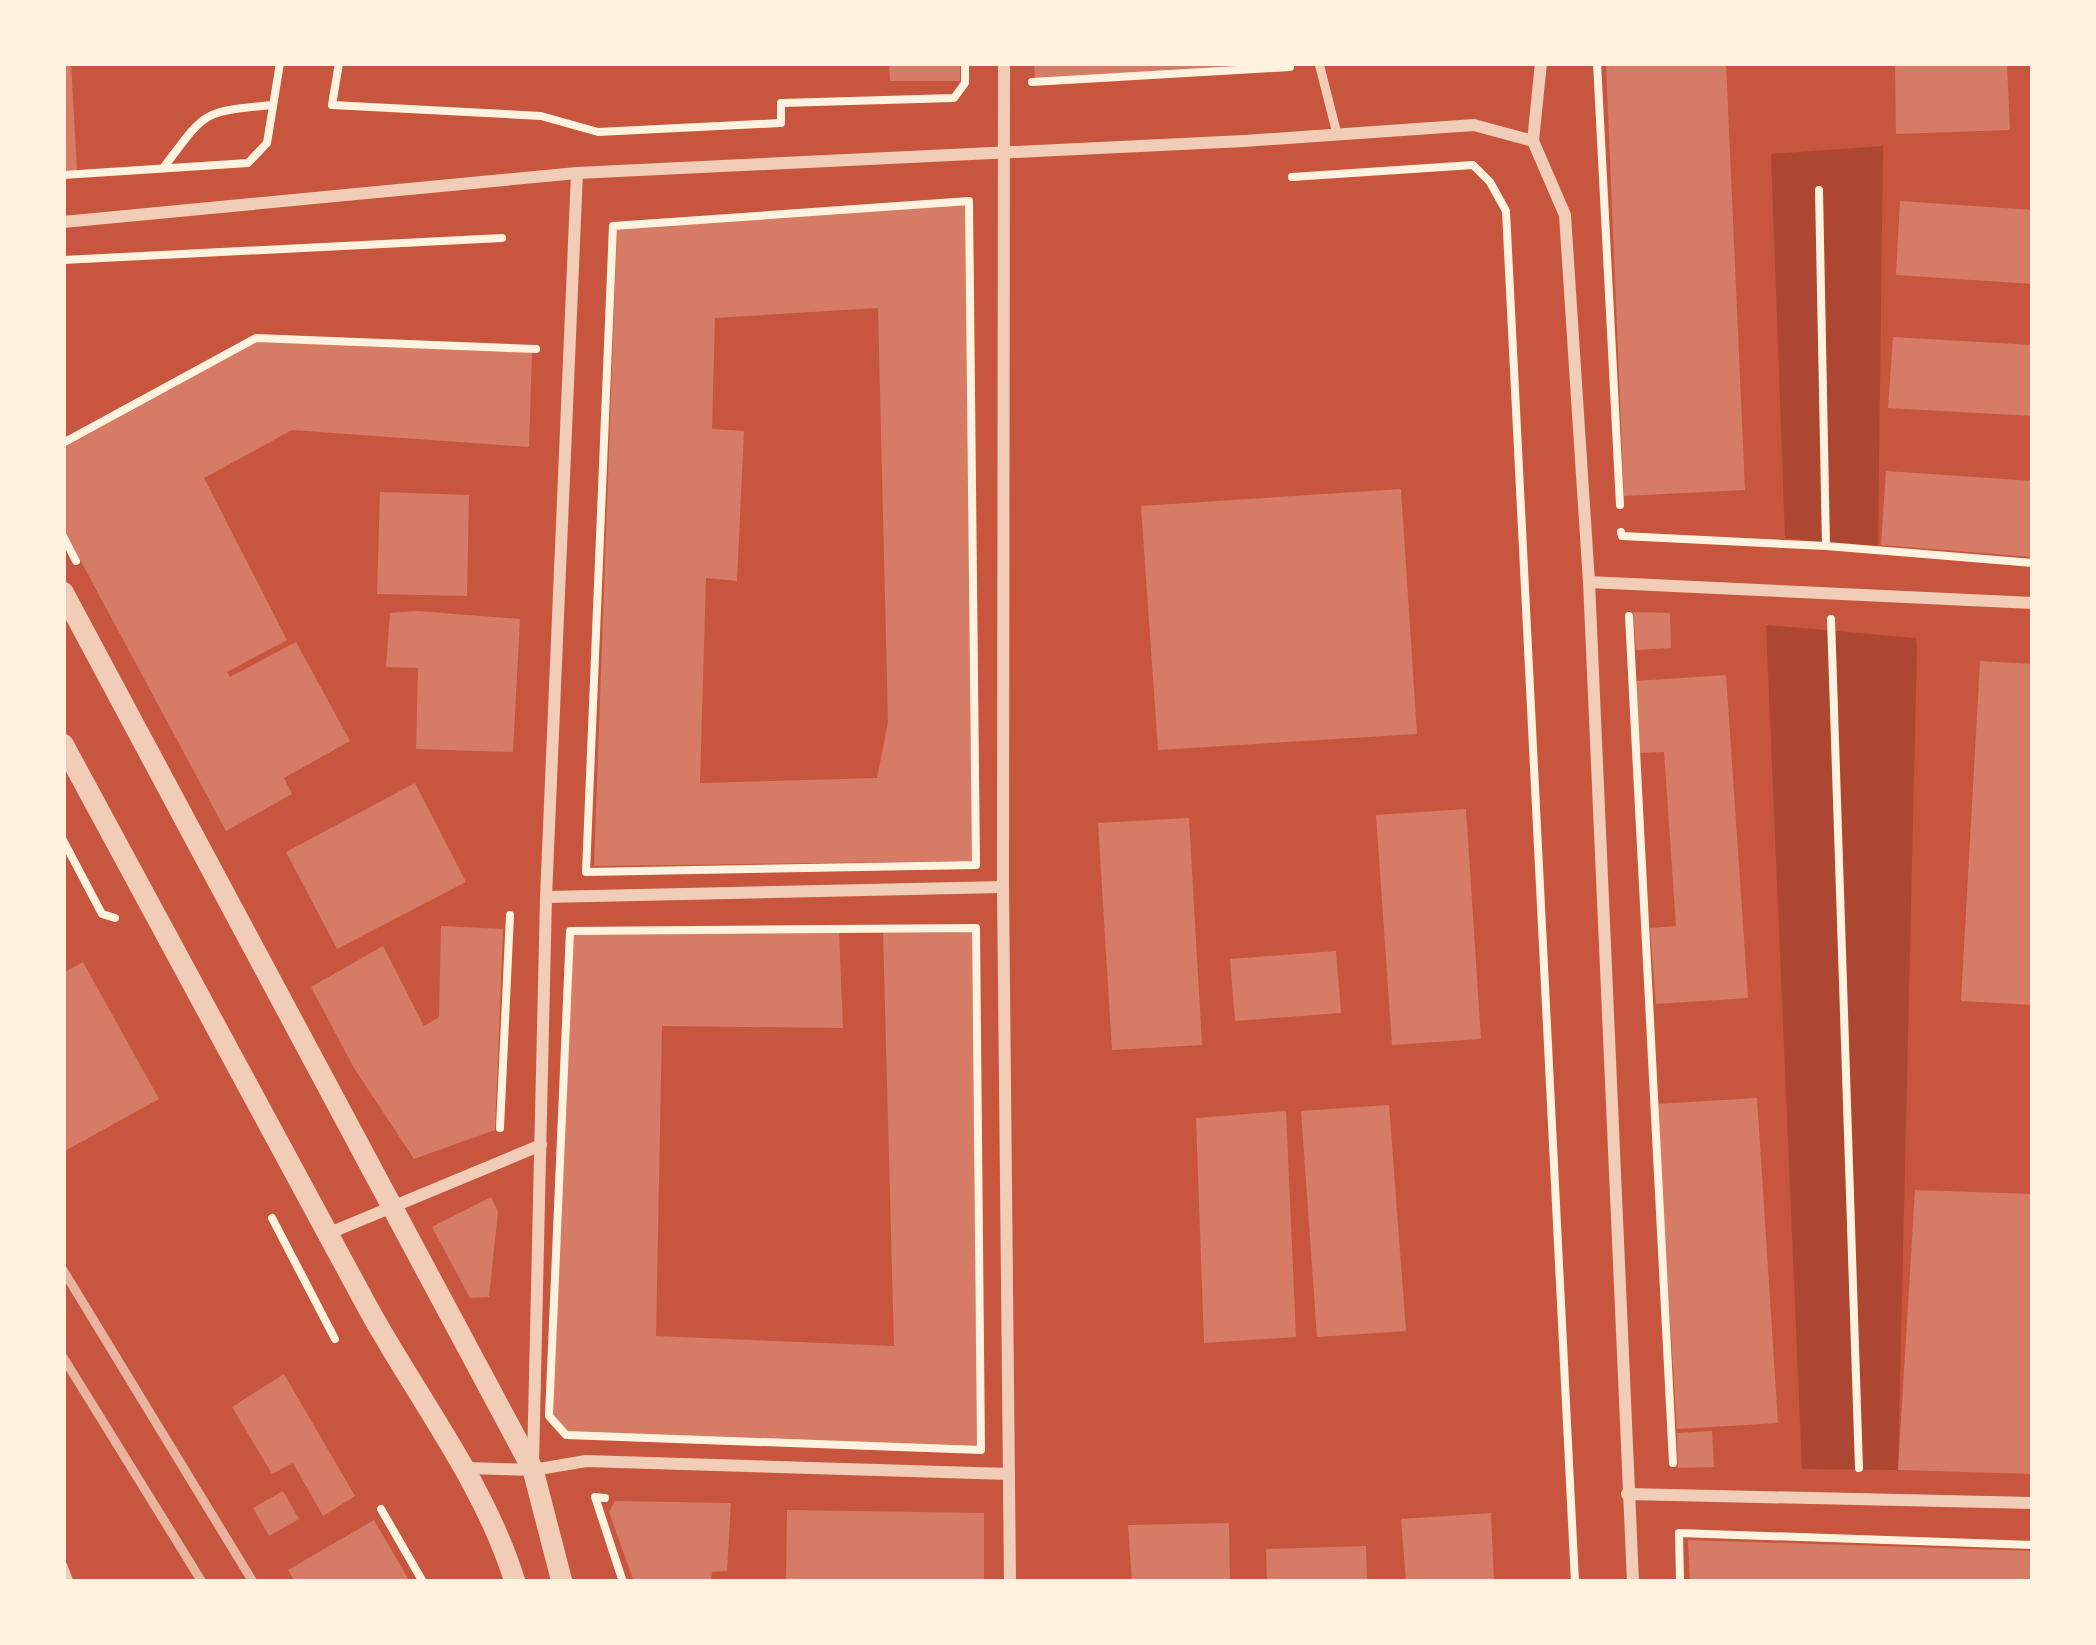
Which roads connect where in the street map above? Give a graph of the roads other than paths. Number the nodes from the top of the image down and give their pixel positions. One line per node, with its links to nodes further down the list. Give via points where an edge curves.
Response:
1 (1004, 63): 6 (street)
2 (1319, 63): 4 (lane)
3 (1540, 63): 5 (street)
4 (1337, 134): 5 (street, via 1474,125); 6 (street)
5 (1533, 141): 9 (street, via 1565,215)
6 (1004, 152): 7 (street); 13 (street)
7 (577, 173): 8 (street); 14 (street)
8 (63, 222)
9 (1589, 581): 11 (street); 21 (street)
10 (63, 592): 16 (street)
11 (2033, 603)
12 (63, 744): 17 (street)
13 (1003, 887): 14 (street); 20 (street)
14 (546, 897): 15 (street)
15 (541, 1145): 16 (street); 19 (street)
16 (389, 1206): 17 (street); 19 (street)
17 (327, 1234): 18 (street)
18 (465, 1468): 19 (street); 25 (street)
19 (532, 1470): 20 (street, via 586,1461); 26 (street)
20 (1010, 1474): 27 (street)
21 (1627, 1494): 22 (street); 28 (street)
22 (2033, 1504)
23 (63, 1566): 24 (lane)
24 (69, 1582)
25 (515, 1582)
26 (562, 1582)
27 (1010, 1582)
28 (1633, 1582)

